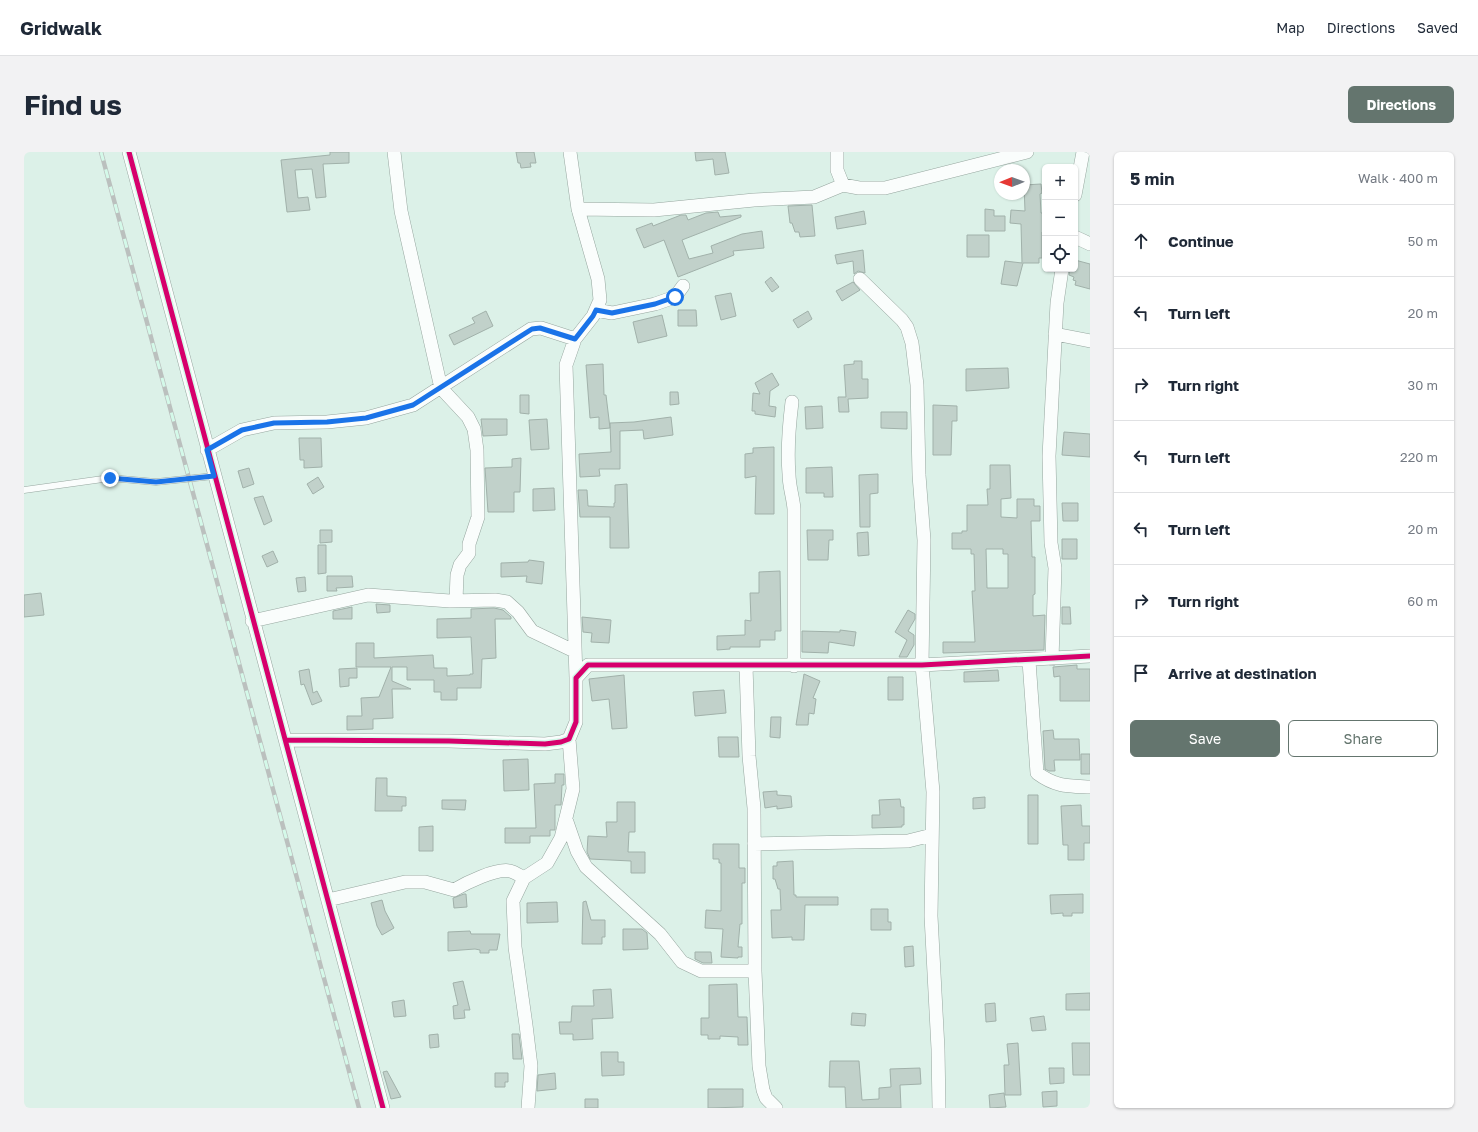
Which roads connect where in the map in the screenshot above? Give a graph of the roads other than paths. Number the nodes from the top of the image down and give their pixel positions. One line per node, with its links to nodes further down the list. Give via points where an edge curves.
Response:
1 (129, 152): 21 (street)
2 (394, 152): 19 (street, via 401,211)
3 (570, 152): 9 (street)
4 (837, 152): 8 (street, via 837,170)
5 (1027, 152): 8 (street, via 885,188)
6 (1083, 152): 7 (street)
7 (1078, 179)
8 (844, 186): 9 (street, via 814,197 654,210)
9 (578, 208): 15 (street, via 598,279 600,300)
10 (1078, 238): 11 (street)
11 (1090, 244)
12 (1062, 272): 16 (street)
13 (860, 279): 30 (street, via 902,320 912,343 917,386 919,475 924,540)
14 (683, 286): 15 (street, via 675,297 655,304 612,313)
15 (596, 310): 17 (street)
16 (1055, 334): 18 (street); 28 (street, via 1049,456 1051,543 1055,574)
17 (575, 339): 19 (street, via 540,328 532,329); 26 (street, via 566,365 573,534)
18 (1090, 341)
19 (441, 388): 21 (street, via 413,405 366,418 274,423 242,430); 24 (street, via 468,416 474,429 477,450 478,517 469,544 469,553 460,565 457,575)
20 (792, 402): 32 (street, via 788,455 794,508)
21 (207, 450): 22 (street)
22 (214, 476): 23 (lane, via 156,482 110,478); 25 (street)
23 (24, 490)
24 (456, 601): 25 (street, via 368,595); 26 (street, via 507,602 532,631)
25 (252, 621): 35 (street)
26 (574, 651): 33 (street)
27 (1090, 656): 28 (street)
28 (1052, 659): 29 (street)
29 (1029, 661): 30 (street); 36 (street, via 1037,773 1056,784)
30 (922, 665): 32 (street); 38 (street, via 933,792)
31 (746, 666): 32 (street); 33 (street, via 588,665); 39 (street)
32 (794, 666)
33 (576, 678): 34 (street, via 576,722)
34 (569, 739): 35 (street, via 546,744); 37 (street, via 573,789)
35 (286, 740): 41 (street)
36 (1090, 787)
37 (566, 820): 40 (street, via 561,838 547,863); 42 (street, via 577,851 586,867 660,934 682,962 701,971)
38 (932, 835): 39 (street, via 908,841); 46 (street, via 931,916)
39 (754, 844): 42 (street)
40 (524, 878): 41 (street, via 510,871 486,875 454,890 425,882 405,882); 44 (street, via 513,901 515,947 531,1066)
41 (328, 900): 43 (street)
42 (755, 971): 45 (street, via 759,1066 766,1098)
43 (383, 1108)
44 (528, 1108)
45 (776, 1108)
46 (939, 1108)

